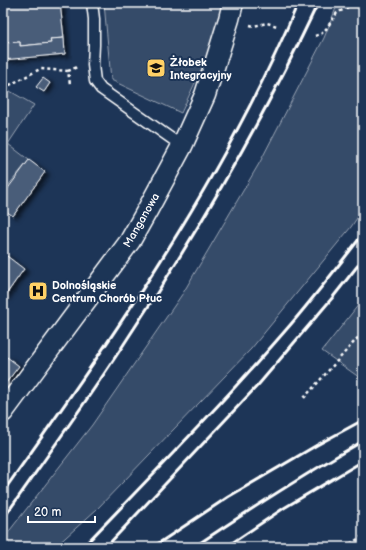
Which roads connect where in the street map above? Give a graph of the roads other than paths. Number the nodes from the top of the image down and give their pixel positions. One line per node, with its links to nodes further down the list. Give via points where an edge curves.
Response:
1 (92, 3): 3 (lane, via 95,81 101,89)
2 (231, 11): 3 (street, Manganowa, via 204,95)
3 (182, 146): 4 (street, Manganowa, via 130,241)
4 (3, 412)

